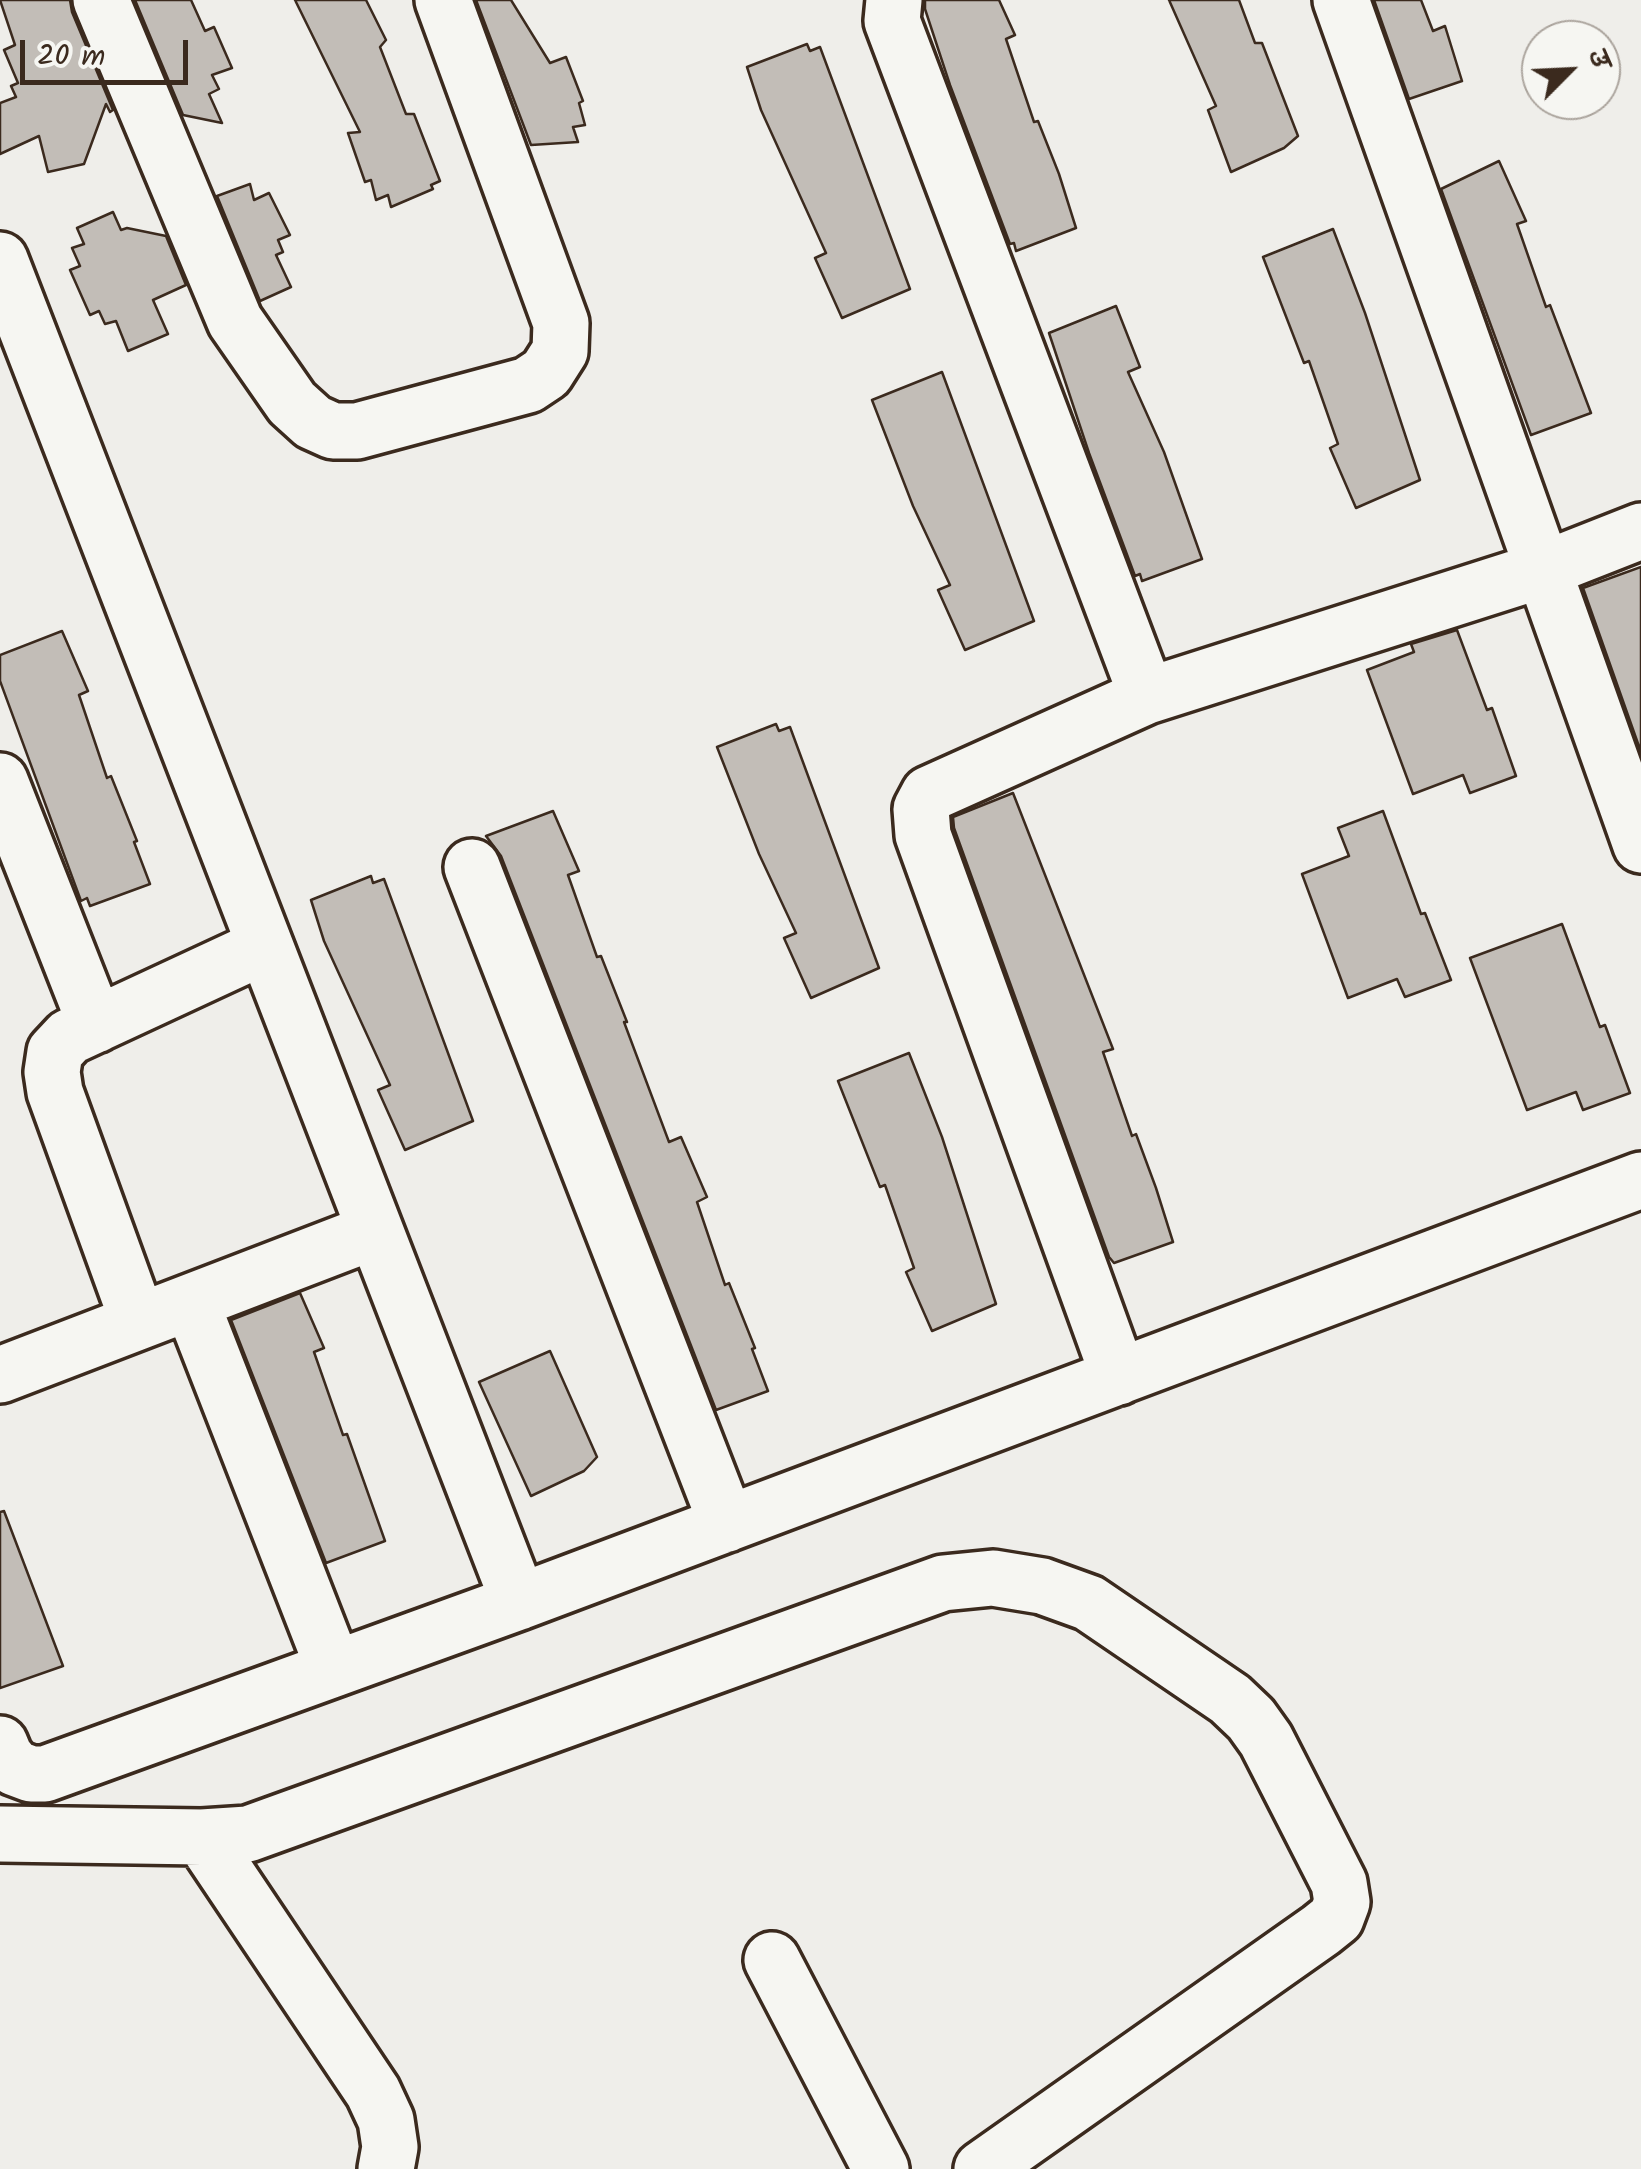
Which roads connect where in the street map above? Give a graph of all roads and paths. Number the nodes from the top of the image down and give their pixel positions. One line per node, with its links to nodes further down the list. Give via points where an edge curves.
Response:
1 (101, 0): 2 (street, via 235,321 292,404 333,430 356,430 528,385 560,351 561,324)
2 (444, 0)
3 (894, 0): 8 (street, via 892,21)
4 (1341, 0): 7 (street)
5 (0, 260): 12 (street)
6 (1641, 532): 7 (street)
7 (1542, 570): 8 (street); 10 (street)
8 (1147, 696): 19 (street, via 929,794 920,820)
9 (0, 781): 13 (street)
10 (1641, 845)
11 (472, 867): 20 (street)
12 (266, 946): 13 (street); 15 (street)
13 (96, 1024): 17 (street, via 55,1052 52,1072)
14 (1641, 1180): 19 (street)
15 (375, 1231): 16 (street); 21 (street)
16 (191, 1302): 17 (street); 22 (street)
17 (138, 1321): 18 (street)
18 (0, 1374)
19 (1119, 1377): 20 (street)
20 (727, 1524): 21 (street)
21 (519, 1602): 22 (street)
22 (334, 1669): 23 (street, via 46,1774 16,1768)
23 (0, 1744)
24 (0, 1834): 25 (street)
25 (202, 1837): 27 (street, via 373,2092 386,2120); 29 (street, via 248,1834 943,1582 993,1578 1089,1603 1251,1718 1340,1883 1342,1902 1322,1930)
26 (772, 1960): 28 (street)
27 (386, 2169)
28 (882, 2169)
29 (982, 2169)

